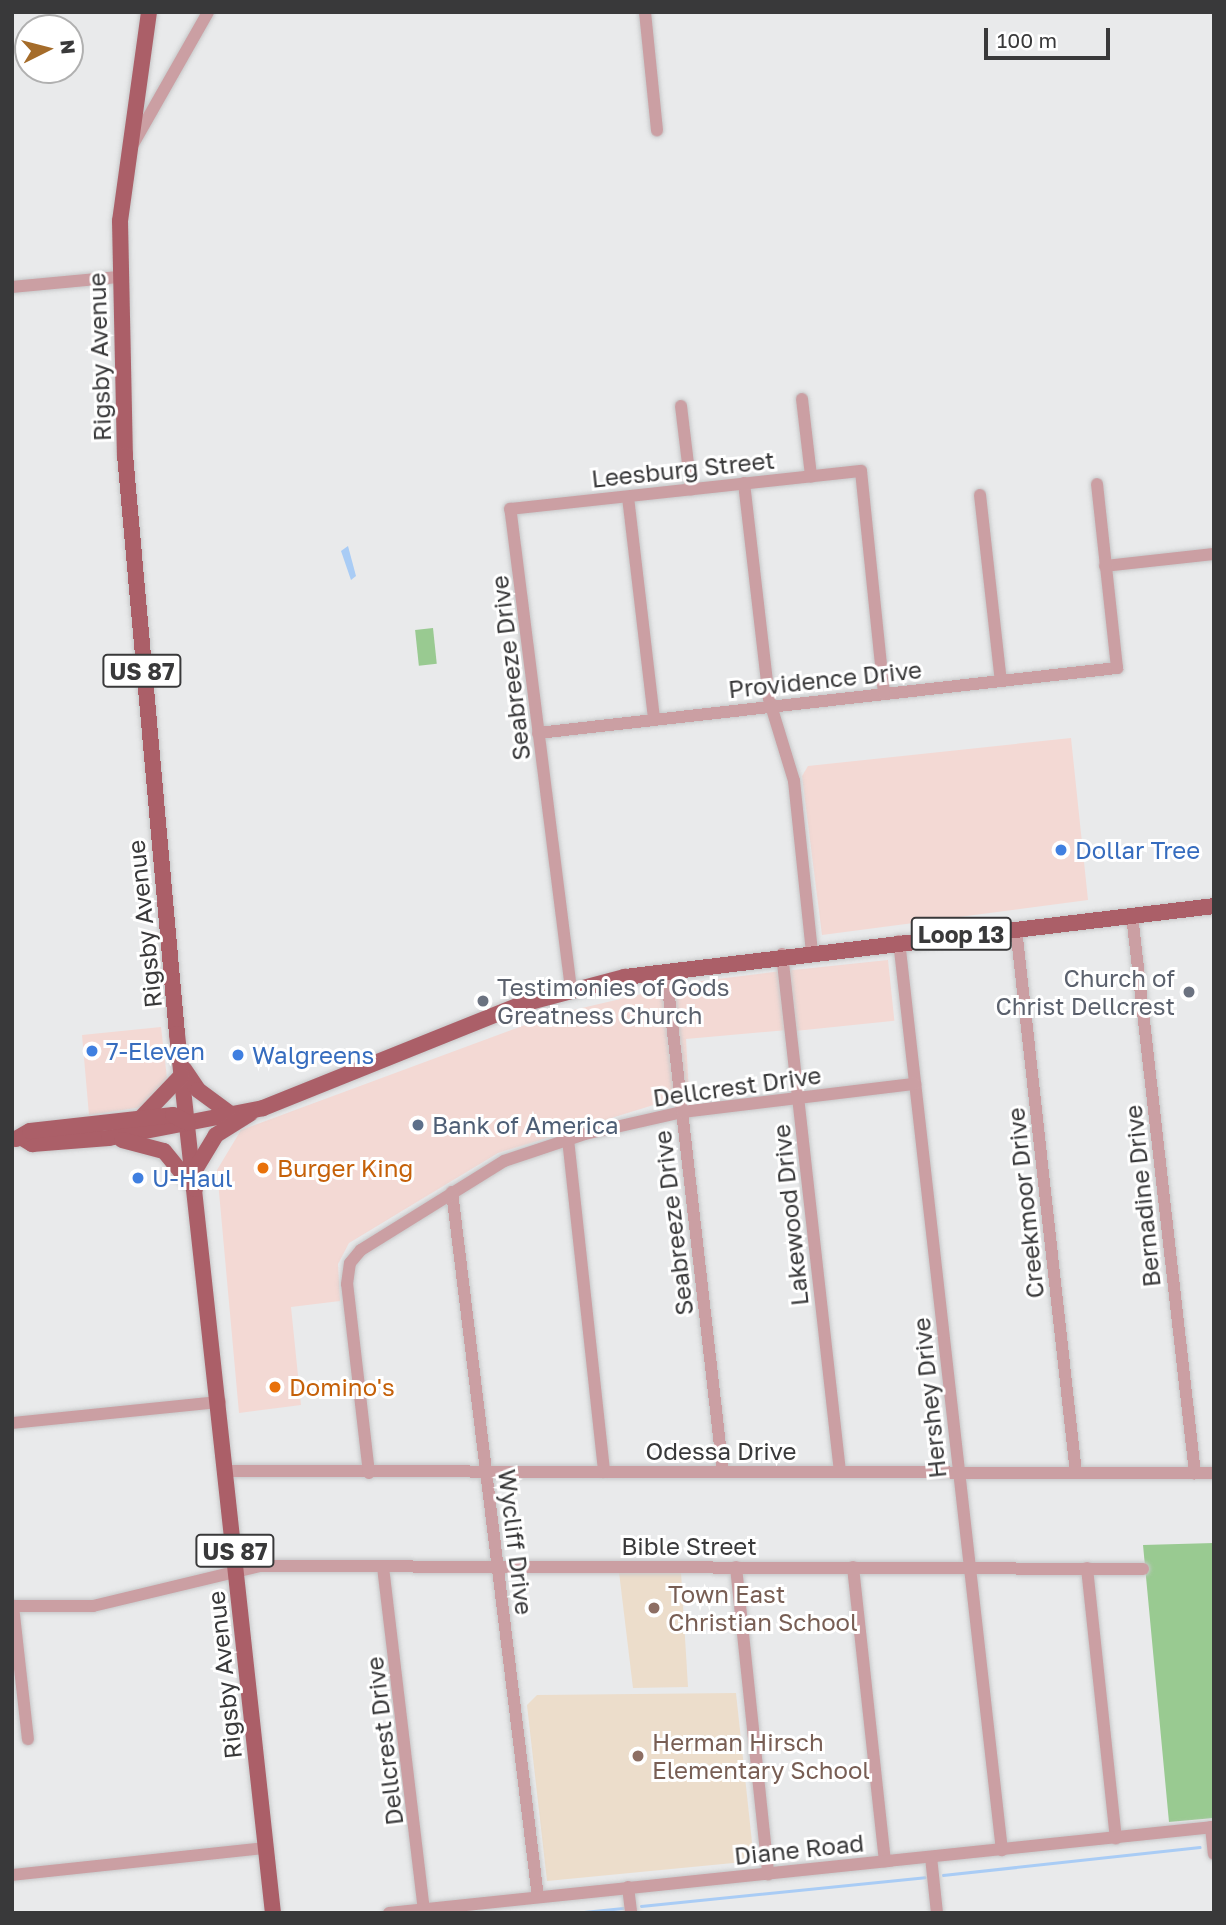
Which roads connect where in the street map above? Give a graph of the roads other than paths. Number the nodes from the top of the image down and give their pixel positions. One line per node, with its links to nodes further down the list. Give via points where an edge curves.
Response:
1 (149, 12): 5 (main road, Rigsby Avenue / US 87)
2 (208, 12): 5 (street)
3 (645, 12): 4 (street)
4 (657, 130)
5 (128, 152): 6 (main road, Rigsby Avenue / US 87)
6 (118, 277): 7 (street); 32 (main road, Rigsby Avenue / US 87, via 125,463)
7 (12, 287)
8 (802, 399): 10 (street)
9 (681, 406): 13 (street)
10 (811, 476): 11 (street, Leesburg Street); 20 (street, Leesburg Street, via 861,471)
11 (744, 483): 13 (street, Leesburg Street); 21 (street)
12 (1097, 484): 18 (street)
13 (691, 489): 15 (street, Leesburg Street)
14 (980, 495): 19 (street)
15 (628, 497): 16 (street, Leesburg Street); 22 (street)
16 (510, 509): 23 (street, Seabreeze Drive)
17 (1214, 554): 18 (street)
18 (1105, 566): 19 (street, Providence Drive, via 1117,668)
19 (1001, 681): 20 (street, Providence Drive)
20 (884, 694): 21 (street, Providence Drive)
21 (771, 706): 22 (street, Providence Drive); 28 (street, via 794,781)
22 (654, 719): 23 (street, Providence Drive)
23 (538, 733): 31 (street, Seabreeze Drive)
24 (1214, 906): 25 (main road, Loop 13)
25 (1132, 915): 26 (main road, Loop 13); 55 (street, Bernadine Drive)
26 (1016, 928): 27 (main road, Loop 13); 53 (street, Creekmoor Drive)
27 (899, 941): 28 (main road, Loop 13); 33 (street, Hershey Drive)
28 (812, 951): 29 (main road, Loop 13)
29 (782, 954): 30 (main road, Loop 13); 34 (street, Lakewood Drive)
30 (666, 970): 31 (main road, Loop 13); 36 (street, Seabreeze Drive)
31 (571, 989): 35 (main road, Loop 13)
32 (181, 1069): 37 (main road, via 198,1090); 38 (main road); 39 (main road, Rigsby Avenue / US 87)
33 (915, 1084): 34 (street, Dellcrest Drive); 52 (street, Hershey Drive)
34 (799, 1098): 36 (street, Dellcrest Drive); 51 (street, Lakewood Drive)
35 (257, 1110): 37 (main road, Loop 13); 43 (main road, via 216,1135)
36 (682, 1112): 42 (street, Dellcrest Drive); 50 (street, Seabreeze Drive)
37 (232, 1115): 39 (main road, Loop 13)
38 (141, 1118): 39 (main road, Loop 13, via 173,1115); 40 (main road, Loop 13)
39 (187, 1122): 40 (main road, Loop 13); 43 (main road, Rigsby Avenue / US 87)
40 (118, 1131): 41 (main road, Loop 13, via 32,1144); 43 (main road, via 164,1151)
41 (17, 1139)
42 (568, 1139): 44 (street, Dellcrest Drive, via 514,1156); 49 (street)
43 (194, 1181): 45 (main road, Rigsby Avenue / US 87)
44 (452, 1192): 48 (street, Wycliff Drive); 54 (street, Dellcrest Drive, via 350,1263)
45 (220, 1402): 46 (street); 47 (main road, Rigsby Avenue / US 87)
46 (12, 1423)
47 (228, 1471): 54 (street, Odessa Drive); 64 (main road, Rigsby Avenue / US 87)
48 (486, 1472): 49 (street, Odessa Drive); 54 (street, Odessa Drive); 58 (street, Wycliff Drive)
49 (604, 1472): 50 (street, Odessa Drive)
50 (723, 1472): 51 (street, Odessa Drive)
51 (840, 1472): 52 (street, Odessa Drive)
52 (958, 1472): 53 (street, Odessa Drive); 61 (street, Hershey Drive)
53 (1076, 1472): 55 (street, Odessa Drive)
54 (369, 1473)
55 (1195, 1473): 56 (street, Odessa Drive)
56 (1214, 1473)
57 (383, 1567): 58 (street, Bible Street); 64 (street, Bible Street, via 260,1566); 78 (street, Dellcrest Drive)
58 (498, 1567): 59 (street, Bible Street); 77 (street, Wycliff Drive)
59 (736, 1567): 60 (street, Bible Street); 74 (street)
60 (853, 1567): 61 (street, Bible Street); 73 (street)
61 (970, 1568): 62 (street, Bible Street); 70 (street, Hershey Drive)
62 (1087, 1568): 63 (street, Bible Street); 68 (street)
63 (1143, 1569)
64 (238, 1575): 65 (street, Bible Street, via 163,1586 93,1606); 69 (main road, Rigsby Avenue / US 87)
65 (13, 1606): 66 (street)
66 (28, 1739)
67 (1212, 1827): 68 (street, Diane Road); 71 (street)
68 (1116, 1839): 70 (street, Diane Road)
69 (265, 1848): 75 (street); 79 (main road, Rigsby Avenue / US 87)
70 (1002, 1850): 72 (street, Diane Road)
71 (1214, 1854)
72 (931, 1857): 73 (street, Diane Road); 82 (street)
73 (886, 1861): 74 (street, Diane Road)
74 (768, 1874): 76 (street, Diane Road)
75 (12, 1875)
76 (628, 1887): 77 (street, Diane Road); 81 (street)
77 (538, 1897): 78 (street, Diane Road)
78 (424, 1909): 80 (street, Diane Road)
79 (273, 1913)
80 (389, 1913)
81 (631, 1913)
82 (937, 1913)

